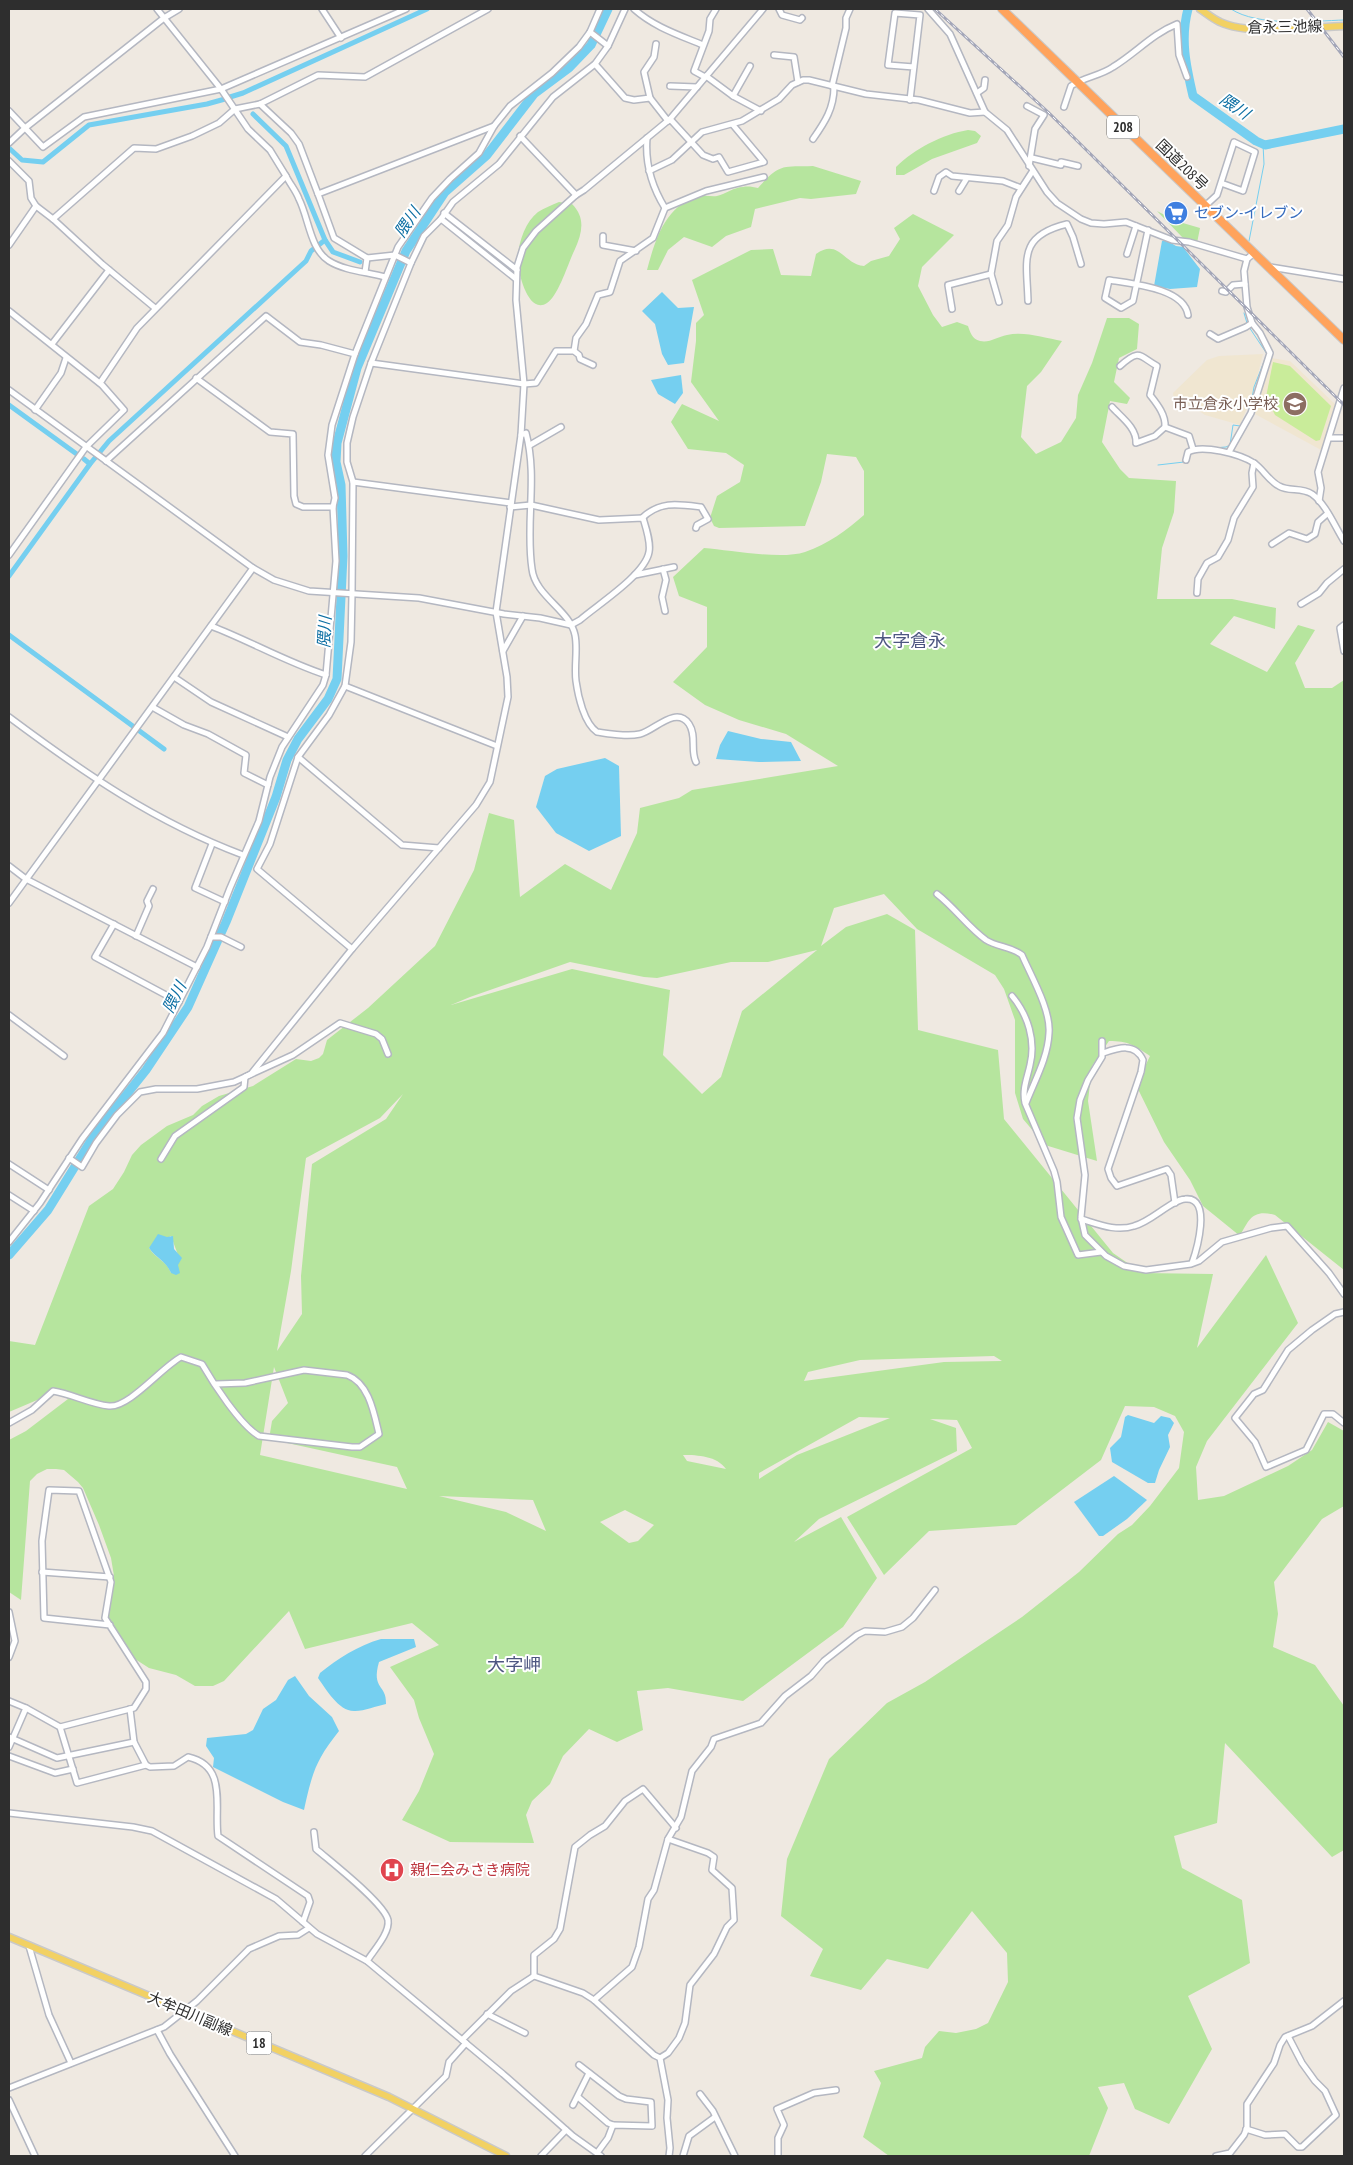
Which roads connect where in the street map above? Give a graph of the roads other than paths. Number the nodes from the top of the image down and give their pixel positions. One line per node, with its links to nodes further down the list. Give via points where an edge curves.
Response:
1 (157, 9): 16 (street)
2 (179, 9): 16 (street)
3 (322, 9): 20 (street)
4 (406, 9): 20 (street)
5 (488, 9): 41 (street, via 365,76 318,75)
6 (600, 9): 19 (street)
7 (625, 9): 23 (street)
8 (634, 9): 22 (street, via 646,20)
9 (716, 9): 22 (street)
10 (762, 9): 28 (street)
11 (779, 9): 17 (street, via 782,15)
12 (850, 9): 34 (street)
13 (928, 9): 37 (street, via 950,34)
14 (1002, 9): 32 (highway, 国道208号 / 208)
15 (1201, 10): 18 (main road, 倉永三池線, via 1219,22 1252,29)
16 (164, 18): 36 (street); 51 (street)
17 (802, 18)
18 (1344, 26)
19 (591, 33): 23 (street); 50 (street, via 568,59 517,99)
20 (341, 38): 36 (street)
21 (656, 44): 39 (street, via 654,57 644,72)
22 (703, 45): 28 (street, via 694,71)
23 (608, 46): 25 (street)
24 (774, 55): 31 (street, via 794,57)
25 (595, 64): 39 (street, via 625,98); 52 (street, via 553,97)
26 (750, 66): 38 (street)
27 (914, 67): 27 (street, via 920,15 895,13 888,65); 40 (street)
28 (705, 77): 35 (street); 38 (street)
29 (1188, 77): 32 (street, via 1179,56 1177,24 1161,30 1111,69)
30 (986, 80): 37 (street, via 984,88)
31 (798, 82): 34 (street, via 809,80); 46 (street)
32 (1077, 82): 43 (street, via 1071,86); 72 (highway, 国道208号 / 208)
33 (670, 86): 35 (street)
34 (833, 86): 40 (street); 54 (street, via 828,118)
35 (697, 87): 48 (street)
36 (221, 89): 44 (street); 51 (street, via 84,117 43,147)
37 (977, 93): 47 (street)
38 (733, 96): 46 (street)
39 (650, 98): 48 (street)
40 (910, 100): 47 (street, via 970,113)
41 (260, 104): 44 (street); 69 (street, via 299,144)
42 (1028, 106): 57 (street, via 1044,115 1035,129)
43 (1064, 107)
44 (236, 110): 62 (street, via 248,129 270,150); 76 (street, via 219,123 183,139 156,149 134,148)
45 (9, 111): 51 (street)
46 (761, 111): 49 (street)
47 (985, 112): 60 (street, via 1006,130)
48 (669, 120): 53 (street); 55 (street)
49 (733, 125): 55 (street, via 702,132); 55 (street, via 764,162 728,172 719,157 708,158)
50 (494, 126): 69 (street); 86 (street, via 479,152 432,198)
51 (25, 128): 56 (street)
52 (520, 136): 70 (street); 75 (street, via 500,164)
53 (647, 138): 61 (street); 70 (street)
54 (814, 139)
55 (691, 141): 61 (street, via 666,164)
56 (9, 143)
57 (1032, 158): 59 (street); 60 (street)
58 (9, 160): 71 (street, via 29,180 31,198)
59 (1078, 166)
60 (1031, 169): 66 (street); 74 (street, via 1047,192)
61 (649, 171): 73 (street)
62 (286, 176): 94 (street, via 300,200 310,233 321,253 329,262); 104 (street)
63 (764, 177): 73 (street, via 706,191)
64 (967, 178): 66 (street, via 1003,181); 67 (street, via 942,173); 68 (street)
65 (1221, 183): 65 (street, via 1234,142 1255,152 1243,191); 72 (street, via 1217,196)
66 (1021, 188): 95 (street, via 1008,225 997,241)
67 (934, 190)
68 (959, 191)
69 (318, 194): 87 (street, via 334,238)
70 (576, 195): 93 (street, via 529,239)
71 (36, 206): 76 (street); 82 (street)
72 (1205, 206): 83 (highway, 国道208号 / 208)
73 (665, 208): 84 (street, via 653,238)
74 (1070, 212): 78 (street); 79 (street, via 1091,223 1126,222)
75 (444, 213): 77 (street); 93 (street)
76 (53, 219): 92 (street)
77 (441, 219): 89 (street, via 424,236); 97 (street)
78 (1067, 224): 90 (street); 102 (street, via 1049,228 1027,252)
79 (1136, 226): 80 (street); 85 (street)
80 (1148, 230): 88 (street, via 1172,240); 100 (street)
81 (603, 236): 84 (street, via 603,245)
82 (9, 245)
83 (1249, 248): 88 (street); 91 (highway, 国道208号 / 208)
84 (636, 251): 112 (street, via 620,261 610,292 598,296 576,338)
85 (1126, 254)
86 (395, 255): 87 (street); 89 (street); 96 (street)
87 (367, 258): 94 (street)
88 (1247, 259): 99 (street)
89 (409, 263): 115 (street)
90 (1082, 264)
91 (1269, 267): 98 (street); 110 (highway, 国道208号 / 208)
92 (109, 270): 104 (street); 111 (street)
93 (517, 270): 97 (street)
94 (365, 272): 96 (street)
95 (991, 274): 103 (street); 105 (street, via 948,286)
96 (386, 277): 113 (street)
97 (516, 279): 120 (street)
98 (1344, 279)
99 (1245, 284): 101 (street, via 1233,285 1226,292); 108 (street)
100 (1136, 285): 100 (street, via 1133,301 1121,308 1105,298 1109,280); 107 (street, via 1173,294 1187,307)
101 (1222, 291)
102 (1028, 301)
103 (999, 302)
104 (155, 308): 119 (street, via 137,328)
105 (952, 309)
106 (9, 311): 111 (street)
107 (1188, 315)
108 (1252, 323): 109 (street, via 1218,339); 133 (street, via 1270,354 1251,413)
109 (1210, 334)
110 (1344, 340)
111 (52, 344): 114 (street)
112 (574, 351): 116 (street, via 580,359); 120 (street, via 556,351 536,383)
113 (355, 354): 118 (street, via 300,342 266,316); 141 (street, via 338,403 330,440 328,455 335,498)
114 (66, 358): 119 (street); 124 (street, via 61,372)
115 (371, 363): 120 (street); 137 (street, via 347,443 347,462)
116 (592, 365)
117 (1120, 366): 126 (street, via 1135,356 1144,356 1157,366 1150,395 1160,407)
118 (196, 378): 135 (street); 141 (street, via 270,432 292,434 296,504)
119 (100, 383): 131 (street, via 124,410)
120 (524, 384): 127 (street)
121 (1344, 388): 128 (street)
122 (9, 390): 124 (street)
123 (1112, 408): 126 (street, via 1131,428 1136,438 1134,444 1155,436)
124 (36, 410): 131 (street)
125 (561, 427): 130 (street)
126 (1166, 427): 132 (street, via 1189,436)
127 (521, 435): 130 (street, via 526,433); 139 (street)
128 (1330, 438): 129 (street); 138 (street, via 1318,472)
129 (1344, 438)
130 (530, 445): 140 (street)
131 (88, 448): 135 (street); 147 (street)
132 (1193, 449): 133 (street); 134 (street, via 1188,452)
133 (1229, 452): 136 (street)
134 (1186, 460)
135 (106, 462): 149 (street)
136 (1254, 463): 138 (street, via 1276,485 1304,490); 154 (street, via 1254,487 1234,518 1228,540 1218,557 1207,563 1198,579)
137 (353, 482): 139 (street); 155 (street)
138 (1319, 501): 142 (street)
139 (510, 505): 140 (street); 158 (street)
140 (531, 505): 143 (street, via 598,520); 160 (street, via 532,570 541,590)
141 (333, 507): 153 (street)
142 (1327, 514): 145 (street); 146 (street, via 1318,522 1315,534 1307,539 1289,534)
143 (642, 518): 144 (street, via 653,508 676,504 701,507 708,518); 152 (street, via 650,551)
144 (696, 528)
145 (1344, 541)
146 (1272, 544)
147 (9, 555)
148 (674, 567): 150 (street)
149 (253, 568): 153 (street, via 288,585); 162 (street)
150 (664, 569): 152 (street); 157 (street, via 666,580 662,597)
151 (1344, 569): 156 (street, via 1318,594)
152 (635, 575): 160 (street)
153 (335, 593): 155 (street); 165 (street)
154 (1196, 593)
155 (352, 594): 158 (street, via 418,598); 167 (street, via 351,642)
156 (1301, 604)
157 (665, 611)
158 (496, 612): 159 (street); 163 (street)
159 (523, 616): 160 (street); 163 (street)
160 (571, 625): 173 (street, via 575,635 576,681 591,728 597,732 641,734 671,717 679,718 689,724 694,736 693,756)
161 (1344, 625): 164 (street, via 1340,628)
162 (210, 626): 165 (street); 166 (street)
163 (502, 651): 171 (street, via 509,687)
164 (1344, 651)
165 (326, 675): 170 (street)
166 (174, 677): 170 (street, via 211,702); 174 (street)
167 (345, 686): 171 (street); 172 (street, via 329,715)
168 (154, 708): 175 (street, via 246,755 244,773)
169 (9, 717): 174 (street)
170 (288, 737): 175 (street)
171 (497, 746): 177 (street, via 490,782 484,794)
172 (298, 757): 177 (street, via 402,845); 189 (street, via 270,844 257,869)
173 (696, 762)
174 (97, 782): 176 (street); 180 (street)
175 (268, 785): 178 (street, via 259,821)
176 (212, 844): 178 (street); 184 (street, via 195,888)
177 (439, 848): 189 (street)
178 (244, 855): 184 (street)
179 (9, 866): 180 (street)
180 (26, 879): 183 (street); 185 (street)
181 (153, 889): 186 (street)
182 (937, 894): 199 (street, via 989,942 1022,955 1044,1006 1049,1032 1045,1058)
183 (9, 902)
184 (225, 902): 187 (street)
185 (114, 924): 186 (street); 192 (street, via 95,958)
186 (136, 936): 190 (street)
187 (211, 937): 188 (street, via 221,937); 190 (street)
188 (241, 947)
189 (352, 949): 198 (street)
190 (197, 967): 192 (street)
191 (1012, 996): 199 (street, via 1022,1010 1032,1042 1031,1063 1023,1094)
192 (179, 1002): 201 (street, via 163,1034 104,1110)
193 (9, 1015): 197 (street)
194 (1102, 1041): 195 (street)
195 (1103, 1052): 205 (street, via 1130,1048 1136,1050 1143,1060 1108,1169 1111,1178 1117,1186 1167,1169); 207 (street, via 1079,1106 1078,1131 1085,1175)
196 (388, 1054): 198 (street, via 382,1039 376,1034 340,1022 293,1055)
197 (64, 1056)
198 (251, 1074): 200 (street, via 237,1093 175,1136); 201 (street, via 234,1082 197,1089 140,1092 117,1115 82,1166)
199 (1025, 1103): 209 (street, via 1054,1171 1061,1217 1069,1240 1078,1255)
200 (161, 1159)
201 (71, 1160): 203 (street)
202 (9, 1164): 203 (street)
203 (49, 1190): 206 (street)
204 (9, 1195): 206 (street)
205 (1176, 1203): 207 (street, via 1133,1227 1112,1228); 210 (street, via 1190,1200 1201,1215 1200,1242)
206 (34, 1211): 208 (street)
207 (1081, 1219): 209 (street, via 1085,1235)
208 (9, 1242)
209 (1102, 1252): 210 (street, via 1124,1266 1137,1269)
210 (1192, 1264): 211 (street, via 1222,1242 1287,1226 1324,1266)
211 (1344, 1294)
212 (1344, 1312): 215 (street, via 1335,1314 1288,1350 1262,1390 1254,1394 1236,1418 1255,1442 1266,1467 1306,1450 1324,1414 1333,1414)
213 (216, 1384): 213 (street, via 245,1383 304,1370 347,1375 370,1400 379,1434 360,1447 259,1436 250,1431); 214 (street, via 202,1364 181,1357 118,1405 107,1406 53,1391 32,1410)
214 (9, 1423)
215 (1344, 1423)
216 (42, 1572): 217 (street); 217 (street, via 42,1541 49,1490 79,1491); 220 (street, via 44,1618)
217 (110, 1577): 220 (street, via 105,1618)
218 (935, 1590): 234 (street, via 902,1627 892,1632 865,1631 857,1635 779,1702 761,1723 714,1739 692,1771)
219 (9, 1612): 221 (street, via 15,1641)
220 (110, 1626): 224 (street, via 146,1682 146,1689)
221 (9, 1657)
222 (9, 1701): 223 (street)
223 (26, 1708): 225 (street); 226 (street)
224 (130, 1709): 225 (street); 227 (street)
225 (60, 1727): 229 (street)
226 (10, 1738): 228 (street); 229 (street, via 57,1758)
227 (134, 1742): 229 (street); 231 (street)
228 (9, 1747)
229 (70, 1755): 232 (street)
230 (9, 1756): 232 (street, via 55,1773)
231 (146, 1765): 232 (street, via 77,1783); 237 (street, via 174,1766 188,1757 207,1767 218,1789 218,1836 308,1896 310,1902)
232 (73, 1769)
233 (9, 1813): 237 (street, via 143,1829 168,1839 276,1899)
234 (676, 1828): 236 (street); 242 (street, via 643,1790 625,1801 605,1826 575,1847 560,1929 554,1939 534,1955)
235 (314, 1832): 241 (street, via 316,1849 370,1896 388,1920 386,1932)
236 (668, 1840): 243 (street, via 654,1890 648,1899 632,1967); 251 (street, via 714,1857 712,1870 732,1888 734,1920 690,1985 685,2024 668,2053)
237 (303, 1922): 238 (street)
238 (309, 1928): 241 (street); 245 (street, via 298,1935 279,1936 249,1949)
239 (9, 1937): 240 (main road, 大牟田川副線 / 18)
240 (29, 1946): 245 (main road, 大牟田川副線 / 18); 252 (street, via 49,2015)
241 (367, 1961): 250 (street)
242 (534, 1976): 243 (street); 246 (street, via 511,1991)
243 (594, 2000): 251 (street, via 638,2042)
244 (1344, 2001): 249 (street, via 1312,2026)
245 (185, 2012): 247 (street); 261 (main road, 大牟田川副線 / 18)
246 (487, 2014): 248 (street); 250 (street)
247 (157, 2030): 252 (street); 269 (street)
248 (525, 2033)
249 (1288, 2036): 265 (street, via 1282,2041 1270,2070 1247,2104); 265 (street, via 1302,2063 1325,2090 1336,2115 1302,2147 1285,2134 1265,2135)
250 (464, 2041): 261 (street, via 449,2062 446,2076); 264 (street)
251 (660, 2058): 273 (street, via 668,2100)
252 (71, 2063): 255 (street)
253 (579, 2065): 254 (street)
254 (589, 2073): 258 (street); 263 (street, via 626,2100 651,2102 652,2126)
255 (9, 2088)
256 (836, 2090): 276 (street, via 814,2093 777,2109 784,2125 778,2138)
257 (700, 2094): 262 (street)
258 (578, 2097): 260 (street); 263 (street)
259 (9, 2100): 268 (street)
260 (573, 2105)
261 (414, 2108): 270 (street); 271 (main road, 大牟田川副線 / 18)
262 (715, 2117): 274 (street, via 689,2136); 275 (street)
263 (613, 2125): 266 (street)
264 (566, 2130): 266 (street); 272 (street)
265 (1246, 2130): 267 (street)
266 (599, 2155)
267 (1231, 2155): 277 (street)
268 (35, 2156)
269 (235, 2156)
270 (365, 2156)
271 (506, 2156)
272 (541, 2156)
273 (669, 2156)
274 (683, 2156)
275 (735, 2156)
276 (778, 2156)
277 (1216, 2156)

